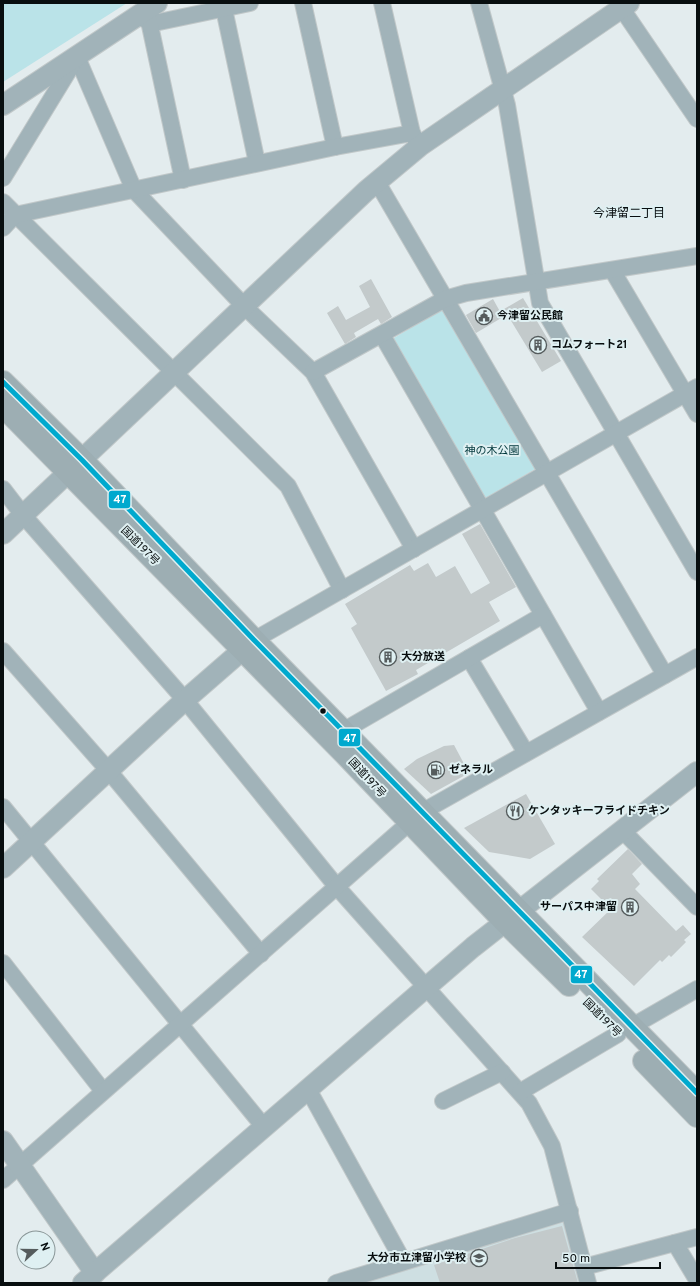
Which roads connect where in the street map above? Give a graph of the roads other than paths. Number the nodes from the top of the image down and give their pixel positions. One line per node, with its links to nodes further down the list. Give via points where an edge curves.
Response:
1 (157, 3): 8 (street)
2 (250, 3): 7 (street)
3 (303, 3): 14 (street)
4 (382, 3): 13 (street)
5 (479, 3): 10 (street)
6 (623, 5): 10 (street); 12 (street)
7 (224, 9): 8 (street, via 159,22); 15 (street)
8 (143, 19): 9 (street); 17 (street)
9 (77, 57): 11 (street); 16 (street); 19 (street)
10 (502, 89): 13 (street); 25 (street, via 507,105)
11 (3, 105)
12 (696, 116)
13 (416, 140): 14 (street); 18 (street)
14 (335, 146): 15 (street)
15 (257, 163): 17 (street)
16 (3, 178)
17 (183, 180): 19 (street)
18 (377, 182): 26 (street); 27 (street)
19 (134, 190): 21 (street); 27 (street)
20 (3, 202): 21 (street)
21 (15, 215): 22 (street); 29 (street)
22 (3, 228)
23 (697, 256): 24 (street)
24 (612, 270): 25 (street); 32 (street)
25 (537, 283): 26 (street, via 466,293); 35 (street, via 540,302)
26 (445, 299): 28 (street); 37 (street)
27 (245, 307): 29 (street); 30 (street)
28 (382, 335): 30 (street); 39 (street)
29 (175, 372): 36 (street); 44 (street, via 288,486)
30 (313, 372): 42 (street)
31 (3, 382): 36 (highway, 国道197号)
32 (691, 390): 34 (street); 35 (street)
33 (3, 406): 36 (highway, 国道197号)
34 (697, 414)
35 (616, 433): 37 (street); 43 (street)
36 (75, 467): 40 (street); 46 (highway, 国道197号)
37 (547, 473): 39 (street); 50 (street)
38 (3, 489): 40 (street)
39 (482, 510): 42 (street); 45 (street)
40 (23, 515): 41 (street); 51 (street)
41 (3, 534)
42 (414, 549): 44 (street)
43 (697, 572)
44 (342, 590): 46 (street)
45 (543, 615): 49 (street); 52 (street)
46 (248, 645): 51 (street); 53 (highway, 国道197号); 58 (highway, 国道197号, via 348,757)
47 (3, 651): 55 (street)
48 (697, 657): 50 (street)
49 (469, 658): 53 (street); 54 (street)
50 (665, 675): 52 (street)
51 (185, 700): 55 (street); 62 (street)
52 (599, 712): 54 (street)
53 (343, 731): 58 (highway, 国道197号)
54 (526, 753): 58 (street)
55 (108, 770): 60 (street); 65 (street)
56 (697, 772): 59 (street)
57 (3, 807): 60 (street)
58 (416, 817): 62 (street); 64 (highway, 国道197号)
59 (622, 830): 63 (street); 64 (street)
60 (32, 843): 61 (street); 69 (street)
61 (3, 868)
62 (337, 887): 65 (street); 67 (street)
63 (697, 907)
64 (511, 917): 67 (street); 70 (highway, 国道197号)
65 (261, 954): 69 (street)
66 (3, 963): 73 (street)
67 (427, 987): 71 (street); 72 (street)
68 (697, 989): 70 (street)
69 (180, 1025): 73 (street); 78 (street)
70 (625, 1031): 74 (street); 75 (highway, 国道197号); 77 (highway, 国道197号)
71 (502, 1072): 74 (street); 76 (street)
72 (308, 1089): 78 (street); 85 (street)
73 (103, 1091): 80 (street)
74 (520, 1092): 82 (street, via 533,1108 549,1138)
75 (697, 1093)
76 (443, 1101)
77 (697, 1116)
78 (264, 1127): 87 (street)
79 (3, 1141): 80 (street)
80 (20, 1165): 81 (street); 87 (street)
81 (3, 1180)
82 (570, 1211): 85 (street); 86 (street)
83 (697, 1237): 84 (street)
84 (675, 1243): 86 (street); 88 (street)
85 (403, 1261): 89 (street)
86 (584, 1267): 90 (street)
87 (93, 1280)
88 (697, 1280)
89 (336, 1283)
90 (588, 1283)

